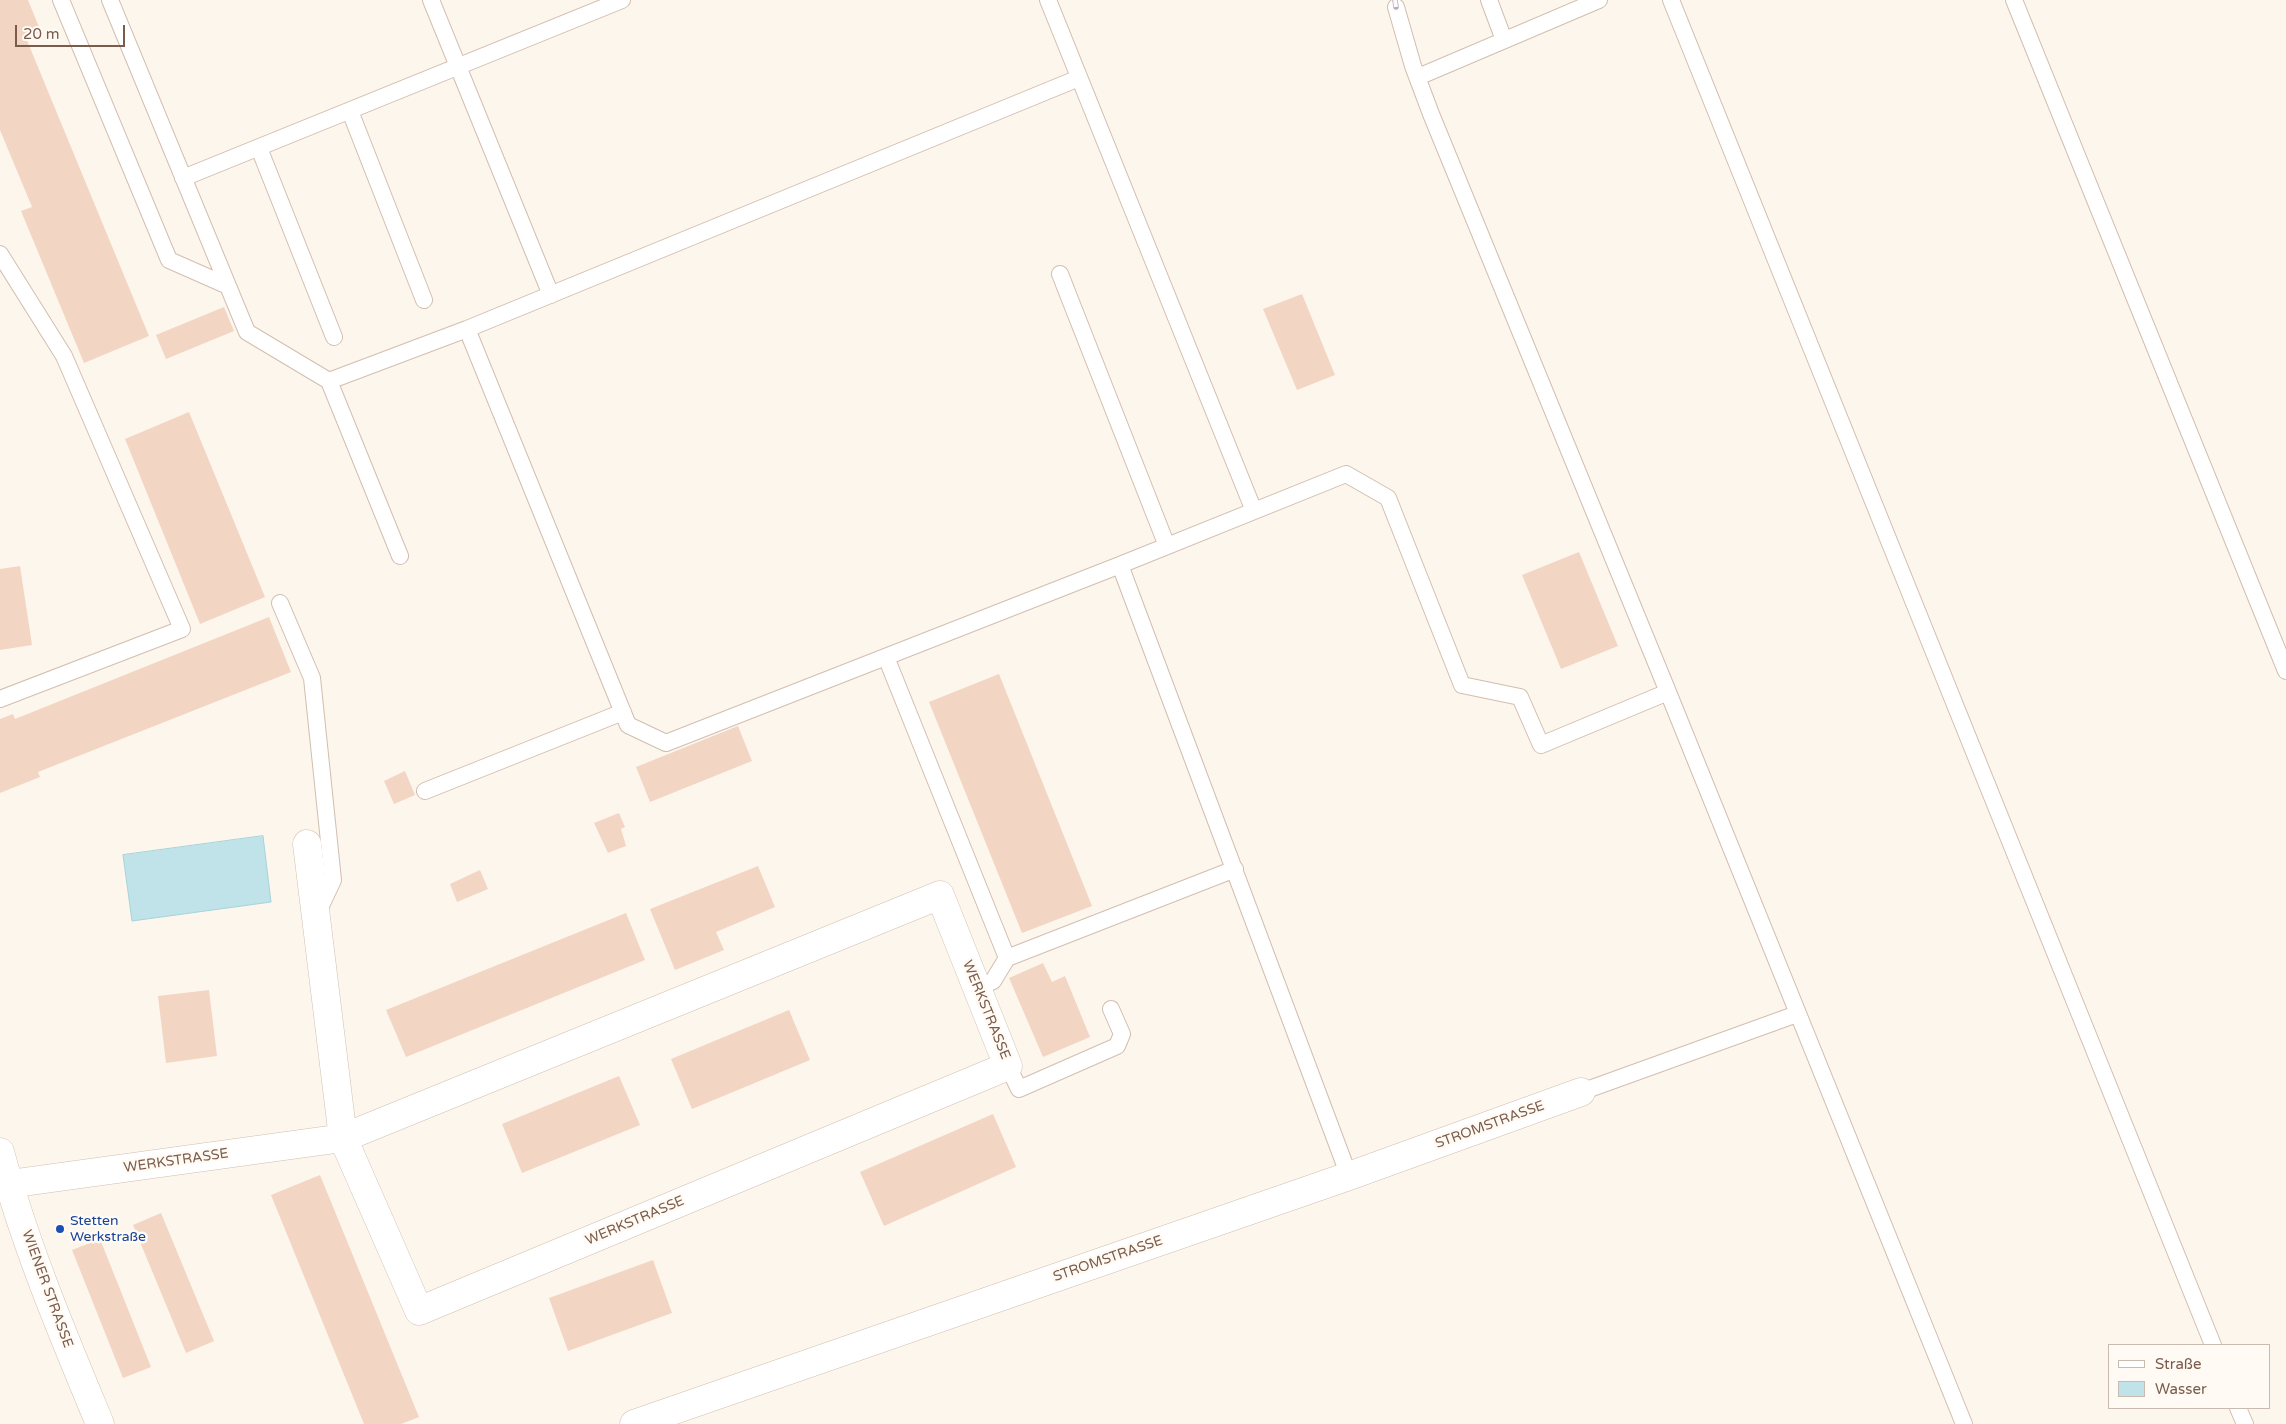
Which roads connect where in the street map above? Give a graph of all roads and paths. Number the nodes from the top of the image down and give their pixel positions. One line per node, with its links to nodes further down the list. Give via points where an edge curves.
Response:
1 (60, 0): 20 (lane, via 169,260)
2 (110, 0): 17 (lane)
3 (431, 0): 12 (lane)
4 (622, 0): 12 (lane)
5 (1048, 0): 13 (lane)
6 (1489, 0): 11 (lane)
7 (1600, 0): 11 (lane)
8 (1671, 0): 50 (lane)
9 (2014, 0): 32 (lane)
10 (1396, 7): 14 (lane)
11 (1504, 40): 14 (lane)
12 (458, 67): 15 (lane); 21 (lane)
13 (1080, 78): 21 (lane); 26 (lane)
14 (1418, 78): 33 (lane)
15 (350, 111): 16 (lane); 22 (lane)
16 (259, 148): 17 (lane); 24 (lane)
17 (183, 178): 20 (lane)
18 (0, 254): 34 (lane, via 64,356 182,629)
19 (1060, 274): 27 (lane)
20 (228, 286): 25 (lane, via 247,332)
21 (551, 295): 23 (lane)
22 (424, 300)
23 (467, 328): 25 (lane); 35 (lane)
24 (334, 337)
25 (329, 381): 28 (lane)
26 (1254, 511): 27 (lane); 33 (lane, via 1346,474 1388,498 1462,685 1520,697 1541,745)
27 (1168, 546): 29 (lane)
28 (400, 556)
29 (1120, 565): 31 (lane); 38 (lane)
30 (280, 603): 39 (lane, via 312,678 333,880)
31 (886, 657): 35 (lane, via 666,743 628,725); 40 (lane)
32 (2286, 671)
33 (1668, 692): 43 (lane)
34 (0, 699)
35 (623, 712): 36 (lane)
36 (425, 791)
37 (307, 844): 39 (street, WERKSTRASSE)
38 (1235, 869): 40 (lane); 48 (lane)
39 (316, 917): 46 (street, WERKSTRASSE)
40 (1007, 958): 41 (lane, via 993,981)
41 (977, 988): 44 (street, WERKSTRASSE); 46 (street, WERKSTRASSE, via 940,895)
42 (1110, 1009): 44 (lane, via 1122,1034 1117,1046 1019,1089)
43 (1797, 1014): 45 (lane); 54 (lane)
44 (1008, 1066): 46 (street, WERKSTRASSE, via 419,1311)
45 (1581, 1092): 48 (street, STROMSTRASSE)
46 (343, 1138): 49 (street, WERKSTRASSE)
47 (0, 1152): 49 (street, WIENER STRASSE)
48 (1349, 1176): 53 (street, STROMSTRASSE)
49 (9, 1184): 52 (street, WIENER STRASSE, via 55,1316)
50 (2213, 1344)
51 (2238, 1409): 55 (lane)
52 (100, 1424)
53 (634, 1424)
54 (1964, 1424)
55 (2245, 1424)

